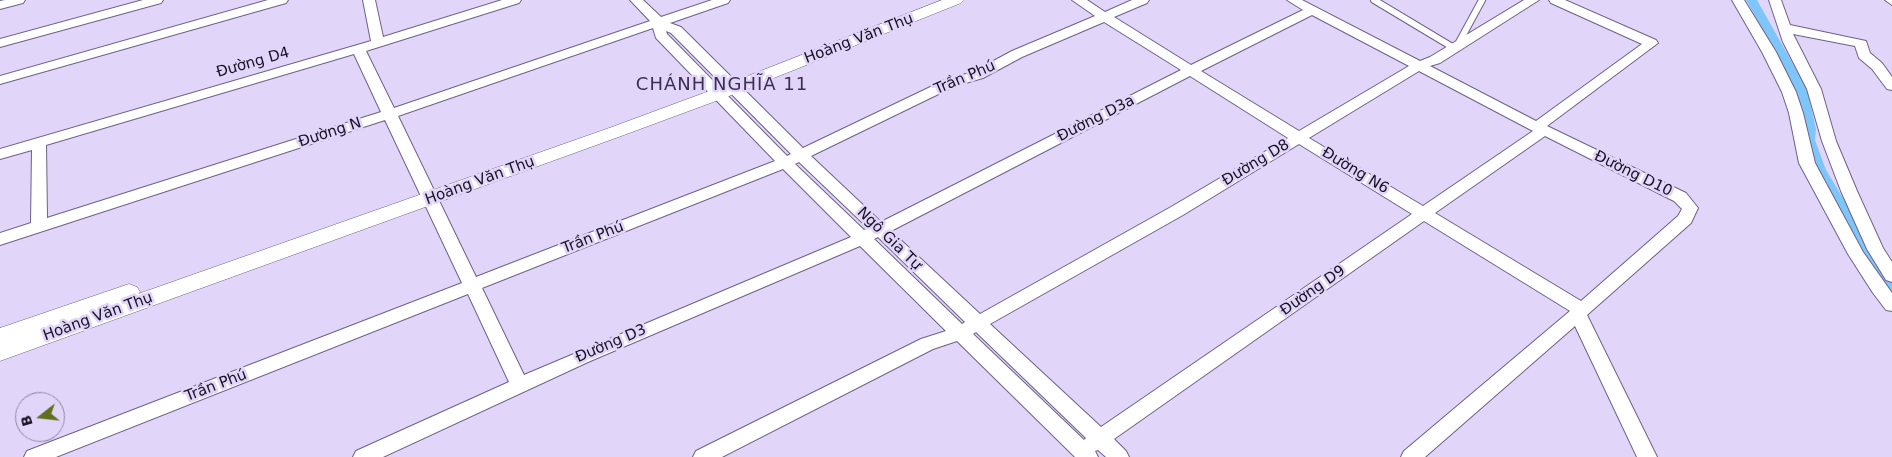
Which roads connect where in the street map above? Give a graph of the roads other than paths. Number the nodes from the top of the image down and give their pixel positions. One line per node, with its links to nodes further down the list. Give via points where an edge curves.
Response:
1 (19, 0): 19 (street)
2 (157, 0): 26 (street)
3 (282, 0): 32 (street)
4 (369, 0): 27 (street)
5 (515, 0): 27 (street, Đường D4)
6 (636, 0): 22 (street, Ngô Gia Tự)
7 (724, 0): 22 (street)
8 (927, 0): 23 (street, Hoàng Văn Thụ)
9 (956, 0): 23 (street, Hoàng Văn Thụ)
10 (1078, 0): 21 (street, Đường N6)
11 (1143, 0): 21 (street, Trần Phú)
12 (1293, 0): 20 (street, Đường D10)
13 (1374, 0): 28 (lane)
14 (1482, 0): 28 (lane)
15 (1533, 0): 28 (street, Đường D8)
16 (1556, 0): 36 (street, Đường D9, via 1651,43)
17 (1738, 0): 24 (street)
18 (1775, 0): 25 (street)
19 (0, 5)
20 (1313, 10): 30 (street, Đường D10); 31 (street, Đường D3a)
21 (1104, 17): 31 (street, Đường N6); 40 (street, Trần Phú, via 1017,54 978,75 950,83)
22 (658, 22): 34 (street, Ngô Gia Tự, via 661,35); 35 (street, Đường N)
23 (888, 22): 34 (street, Hoàng Văn Thụ)
24 (1754, 25): 25 (street); 42 (street, via 1794,107 1801,146)
25 (1786, 29): 33 (street, via 1861,44 1864,55); 44 (street, via 1814,89 1829,141)
26 (0, 43)
27 (378, 43): 29 (street, Đường D4)
28 (1455, 48): 30 (street, Đường D8)
29 (358, 49): 35 (street); 38 (street, Đường D4)
30 (1420, 65): 36 (street, Đường D10); 37 (street, Đường D8)
31 (1191, 71): 37 (street, Đường N6); 47 (street, Đường D3a)
32 (0, 80)
33 (1892, 86)
34 (722, 87): 40 (street, Ngô Gia Tự); 41 (street, Ngô Gia Tự); 43 (street, Hoàng Văn Thụ)
35 (390, 114): 43 (street); 46 (street, Đường N)
36 (1541, 128): 45 (street, Đường D9); 54 (street, Đường D10, via 1680,197 1690,208 1685,218)
37 (1299, 138): 45 (street, Đường N6); 55 (street, Đường D8, via 1177,211)
38 (39, 142): 39 (street, Đường D4); 46 (street)
39 (0, 154)
40 (801, 155): 41 (street, Trần Phú); 47 (street, Ngô Gia Tự)
41 (785, 163): 48 (street, Ngô Gia Tự); 52 (street, Trần Phú)
42 (1824, 193): 44 (street); 53 (street, via 1860,261)
43 (428, 194): 51 (street, Hoàng Văn Thụ); 52 (street)
44 (1853, 199): 50 (street, via 1875,249)
45 (1425, 213): 54 (street, Đường N6); 60 (street, Đường D9)
46 (39, 226): 49 (street, Đường N)
47 (879, 230): 48 (street, Đường D3a); 55 (street, Ngô Gia Tự)
48 (863, 238): 56 (street, Ngô Gia Tự); 59 (street, Đường D3)
49 (0, 239)
50 (1892, 276)
51 (192, 277): 57 (street, Hoàng Văn Thụ); 58 (street, Hoàng Văn Thụ)
52 (471, 286): 59 (street); 62 (street, Trần Phú)
53 (1892, 305)
54 (1580, 312): 66 (street, Đường D10); 67 (street)
55 (977, 323): 56 (street, Đường D8); 60 (street, Ngô Gia Tự)
56 (960, 334): 61 (street, Ngô Gia Tự); 64 (street, via 927,344)
57 (0, 337)
58 (0, 352)
59 (520, 385): 63 (street, Đường D3)
60 (1100, 440): 61 (street, Đường D9); 65 (street, Ngô Gia Tự)
61 (1085, 454)
62 (34, 457)
63 (362, 457)
64 (703, 457)
65 (1119, 457)
66 (1411, 457)
67 (1647, 457)

